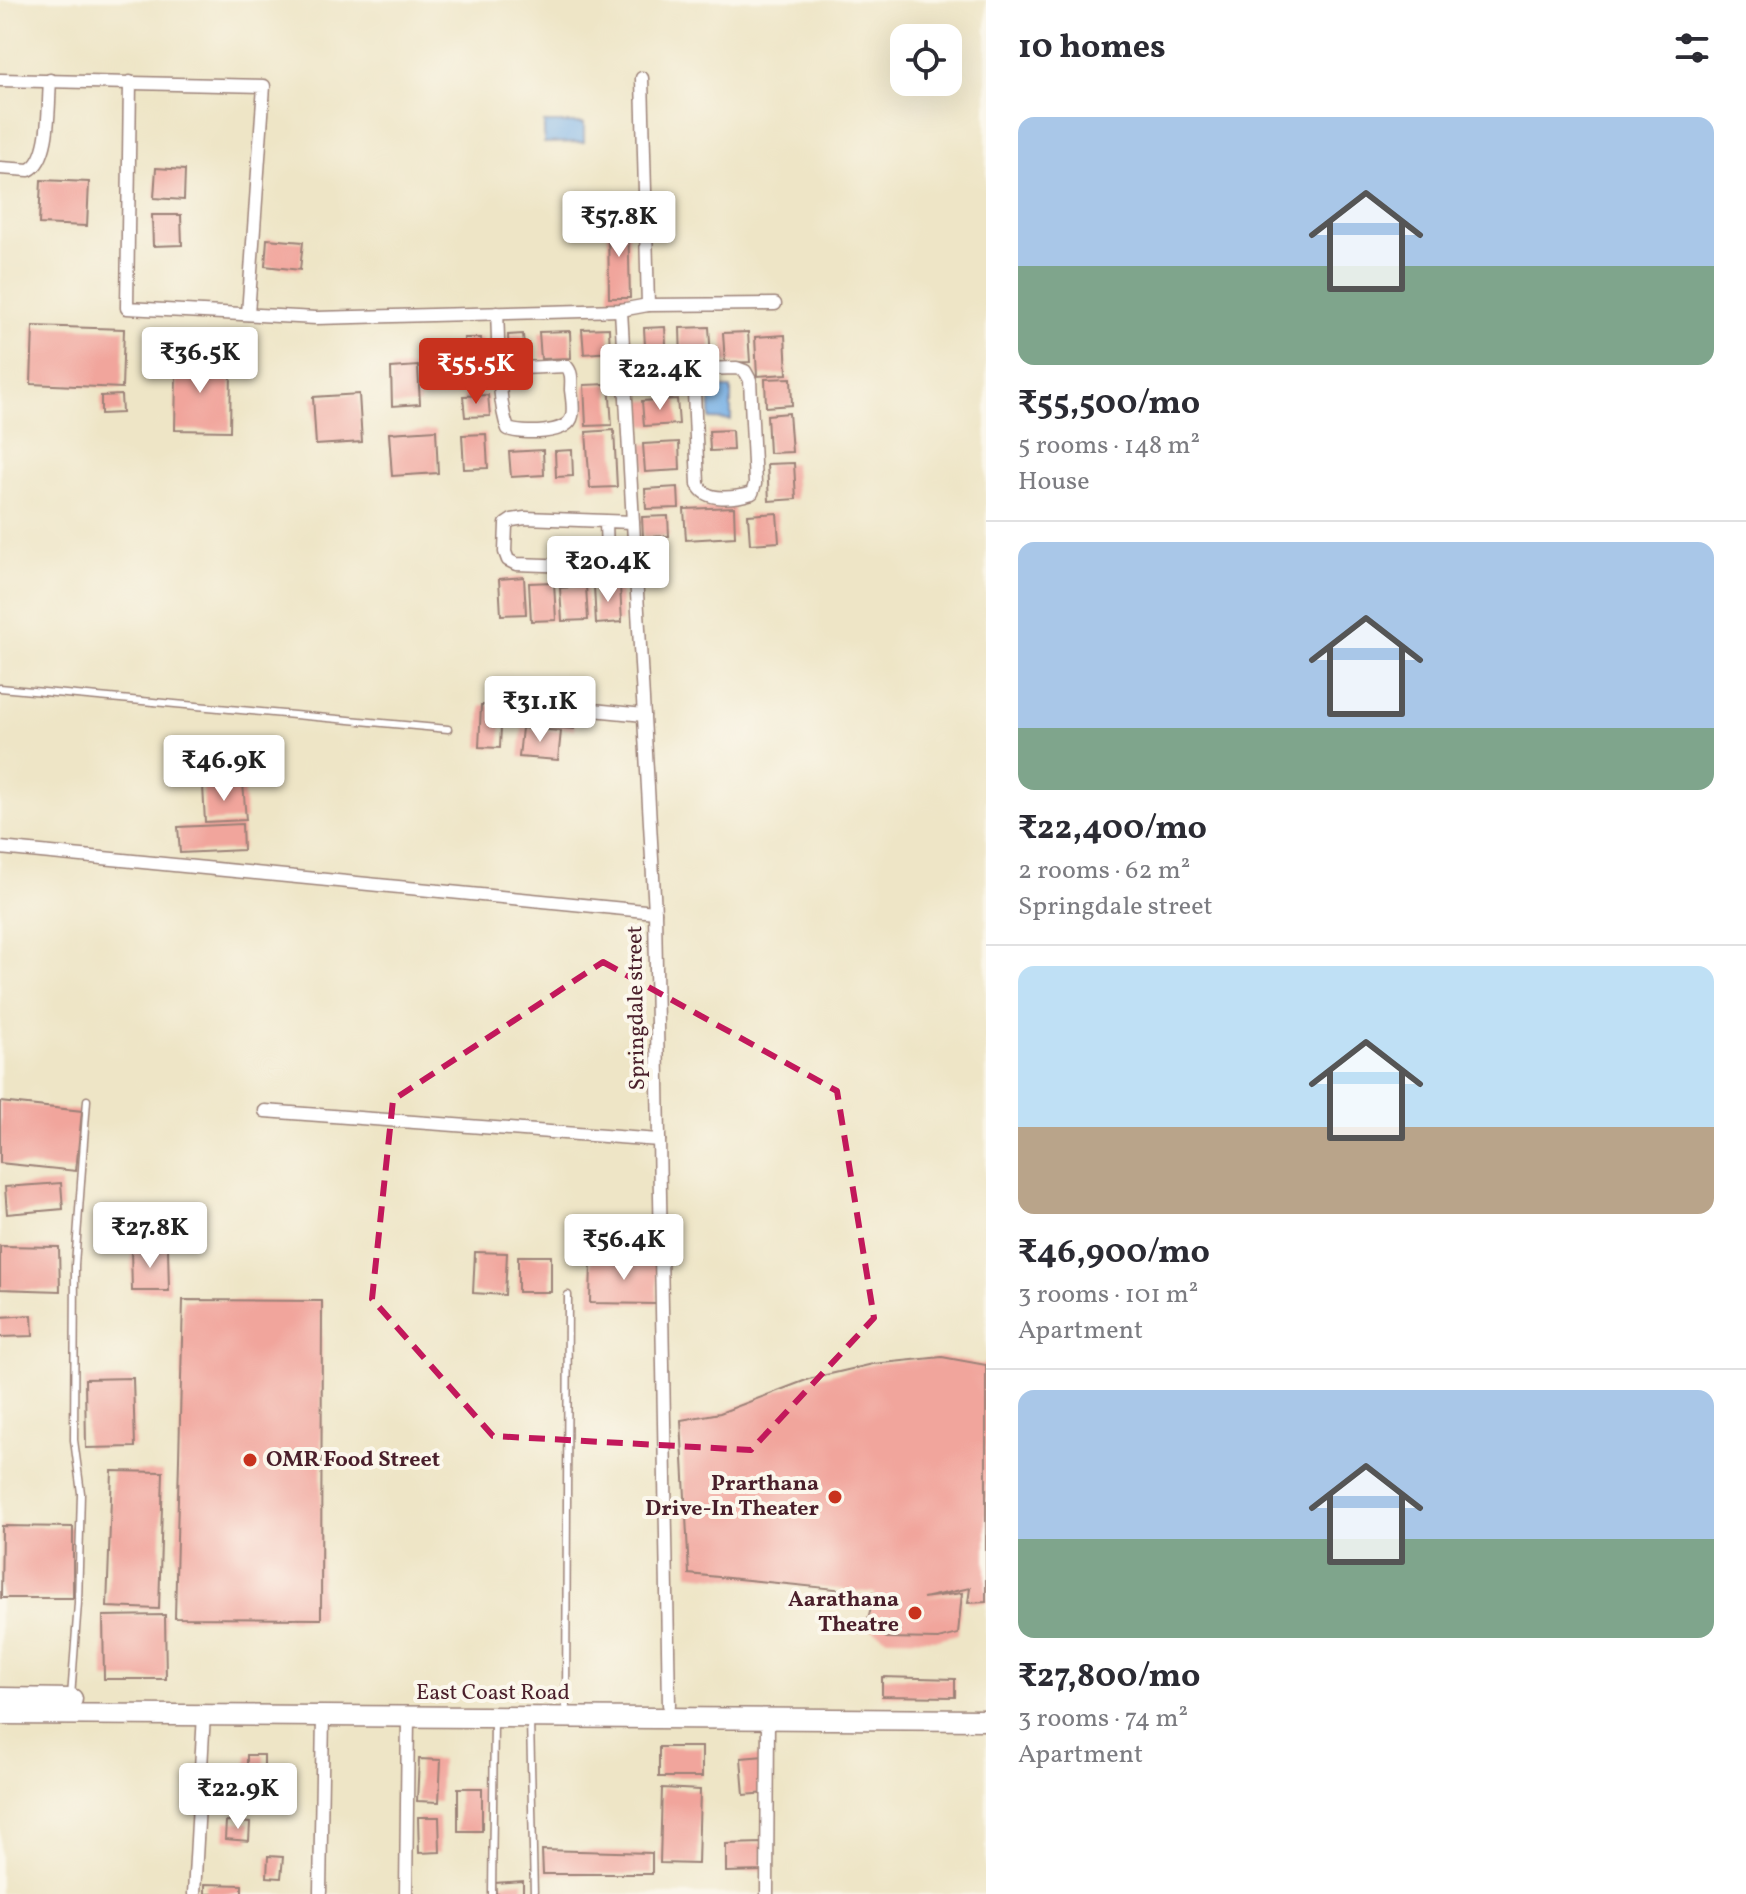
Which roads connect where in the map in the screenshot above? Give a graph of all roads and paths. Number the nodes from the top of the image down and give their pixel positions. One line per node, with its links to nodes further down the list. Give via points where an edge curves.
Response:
1 (642, 78): 7 (street)
2 (0, 80): 3 (street)
3 (50, 80): 4 (street); 5 (street, via 40,161 29,170)
4 (130, 82): 10 (street, via 127,308); 10 (street, via 264,86)
5 (0, 168)
6 (775, 304): 7 (street)
7 (648, 305): 8 (street)
8 (621, 310): 9 (street); 13 (street, Springdale street)
9 (497, 313): 10 (street, via 316,318); 11 (street)
10 (248, 314)
11 (500, 369): 11 (street, via 508,429 567,425 572,417 566,366)
12 (693, 369): 12 (street, via 701,492 708,497 752,493 750,380 737,368); 13 (street)
13 (624, 371): 15 (street, Springdale street)
14 (606, 521): 14 (street, via 512,520 506,524 505,552 516,564 602,567 607,558); 15 (street)
15 (633, 522): 18 (street, Springdale street)
16 (0, 688): 19 (lane)
17 (583, 709): 18 (street)
18 (644, 715): 21 (street, Springdale street)
19 (448, 729)
20 (0, 848): 21 (street)
21 (655, 912): 24 (street, Springdale street)
22 (87, 1100): 28 (lane, via 75,1265 74,1440 81,1493)
23 (265, 1111): 24 (street)
24 (659, 1140): 27 (street, Springdale street)
25 (568, 1295): 29 (lane)
26 (0, 1698): 28 (main road, East Coast Road)
27 (669, 1705): 29 (main road, East Coast Road); 30 (main road, East Coast Road)
28 (71, 1706): 29 (main road, East Coast Road); 31 (main road, East Coast Road); 32 (main road, East Coast Road)
29 (566, 1706)
30 (986, 1707)
31 (0, 1714)
32 (204, 1714): 33 (main road, East Coast Road); 40 (street)
33 (323, 1716): 34 (main road, East Coast Road); 39 (street)
34 (408, 1717): 35 (main road, East Coast Road); 41 (street)
35 (494, 1717): 36 (main road, East Coast Road); 42 (lane)
36 (530, 1717): 37 (main road, East Coast Road); 43 (lane)
37 (768, 1719): 38 (main road, East Coast Road); 44 (street)
38 (986, 1720)
39 (320, 1892)
40 (194, 1894)
41 (406, 1894)
42 (492, 1894)
43 (534, 1894)
44 (767, 1894)

